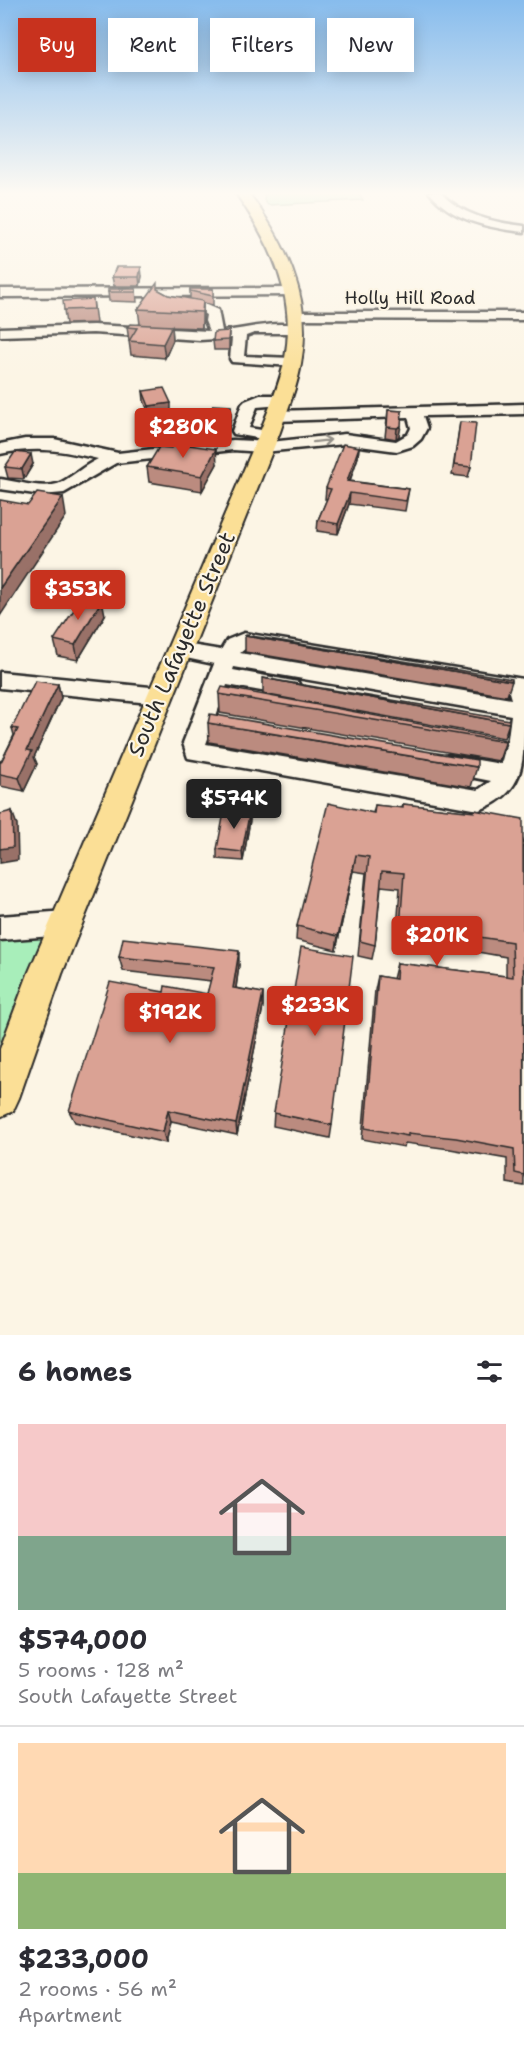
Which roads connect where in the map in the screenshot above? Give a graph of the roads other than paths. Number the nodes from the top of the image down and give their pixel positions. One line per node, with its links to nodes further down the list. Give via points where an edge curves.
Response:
1 (277, 254): 4 (main road, South Lafayette Street)
2 (170, 292): 3 (street); 4 (street); 8 (street, via 166,303 170,305 204,308 213,313)
3 (0, 293)
4 (295, 312): 5 (street, Holly Hill Road); 7 (street); 9 (main road, South Lafayette Street)
5 (524, 316)
6 (0, 332): 8 (street, via 93,329)
7 (239, 334): 8 (street); 9 (street, via 240,360)
8 (217, 336)
9 (292, 362): 12 (main road, South Lafayette Street)
10 (524, 409): 11 (street)
11 (394, 420): 12 (street, via 311,423 305,416); 13 (street); 13 (street, via 419,428 407,443 397,446)
12 (271, 429): 13 (street, one-way to 13); 15 (street, via 233,445); 17 (main road, South Lafayette Street)
13 (356, 441)
14 (0, 449): 15 (street, via 54,444)
15 (114, 457): 16 (street, via 64,488 42,490)
16 (0, 484)
17 (179, 650): 18 (street); 20 (main road, South Lafayette Street)
18 (220, 676): 21 (street); 22 (street); 22 (street, via 234,645 249,640 510,683 522,692); 23 (street)
19 (0, 680): 20 (street)
20 (160, 696): 29 (main road, South Lafayette Street)
21 (271, 706)
22 (521, 718): 26 (street)
23 (203, 721): 24 (street); 28 (street, via 194,747 201,754 479,800 493,795)
24 (226, 725)
25 (493, 747): 26 (street)
26 (517, 752): 28 (street)
27 (426, 761): 28 (street)
28 (509, 775)
29 (66, 923): 30 (street); 31 (main road, South Lafayette Street)
30 (0, 928)
31 (0, 1098)

